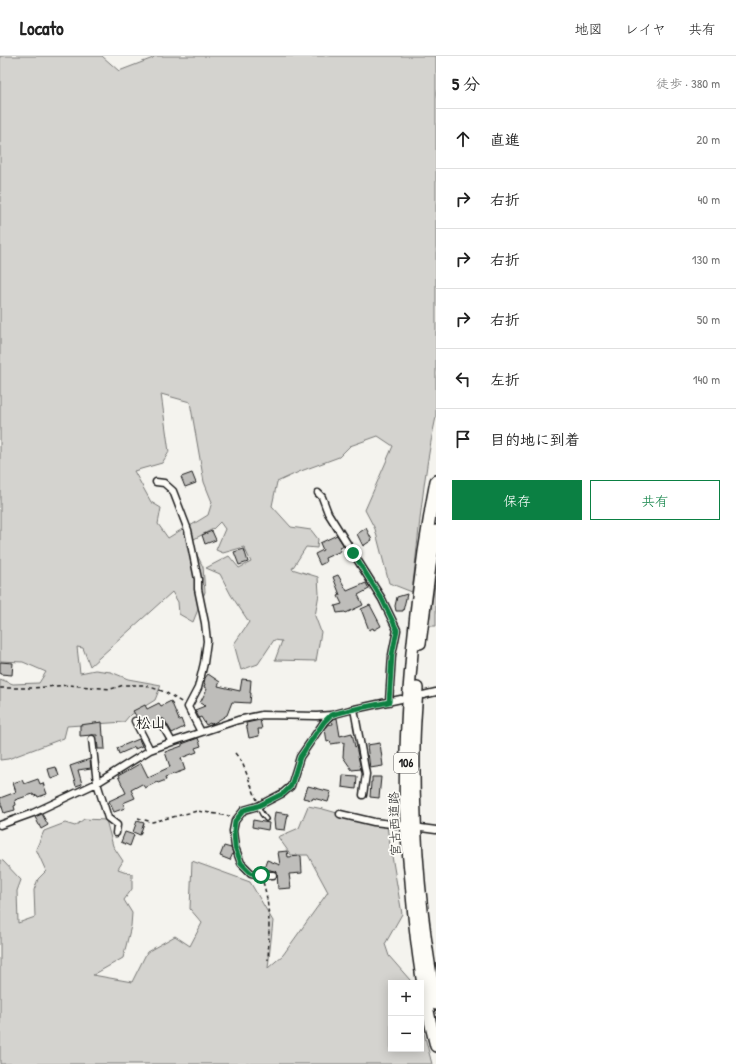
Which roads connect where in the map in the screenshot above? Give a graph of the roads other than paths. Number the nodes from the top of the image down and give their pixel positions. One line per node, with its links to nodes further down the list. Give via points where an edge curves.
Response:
1 (436, 481): 29 (highway, 宮古西道路 / 106, via 421,566 411,656 406,744 406,820 414,920)
2 (156, 482): 13 (street, via 164,483 173,490 188,530 198,579 207,641 198,688 188,707)
3 (318, 493): 8 (street, via 382,599 397,630 392,655)
4 (436, 531): 28 (highway, 宮古西道路 / 106, via 418,657 414,745 415,821 423,922)
5 (436, 692): 6 (street)
6 (423, 695)
7 (401, 700): 8 (street)
8 (389, 702): 9 (street)
9 (354, 709): 10 (street); 18 (street, via 366,774)
10 (331, 715): 13 (street, via 262,715); 19 (street, via 300,757 291,786 284,793)
11 (135, 721): 16 (street)
12 (161, 723): 15 (street)
13 (201, 732): 15 (street)
14 (92, 739): 17 (street)
15 (172, 742): 16 (street)
16 (150, 750): 17 (street)
17 (97, 783): 22 (street, via 33,813); 26 (street, via 108,818 118,825)
18 (363, 795)
19 (258, 806): 21 (lane); 27 (street, via 244,810 235,821 235,847 241,863 251,873)
20 (340, 814): 23 (street)
21 (266, 819)
22 (0, 825)
23 (400, 825)
24 (421, 828): 25 (street)
25 (436, 830)
26 (116, 833)
27 (273, 875)
28 (436, 1004)
29 (431, 1027): 30 (highway, 宮古西道路 / 106); 31 (highway, 106)
30 (436, 1046)
31 (436, 1051)

